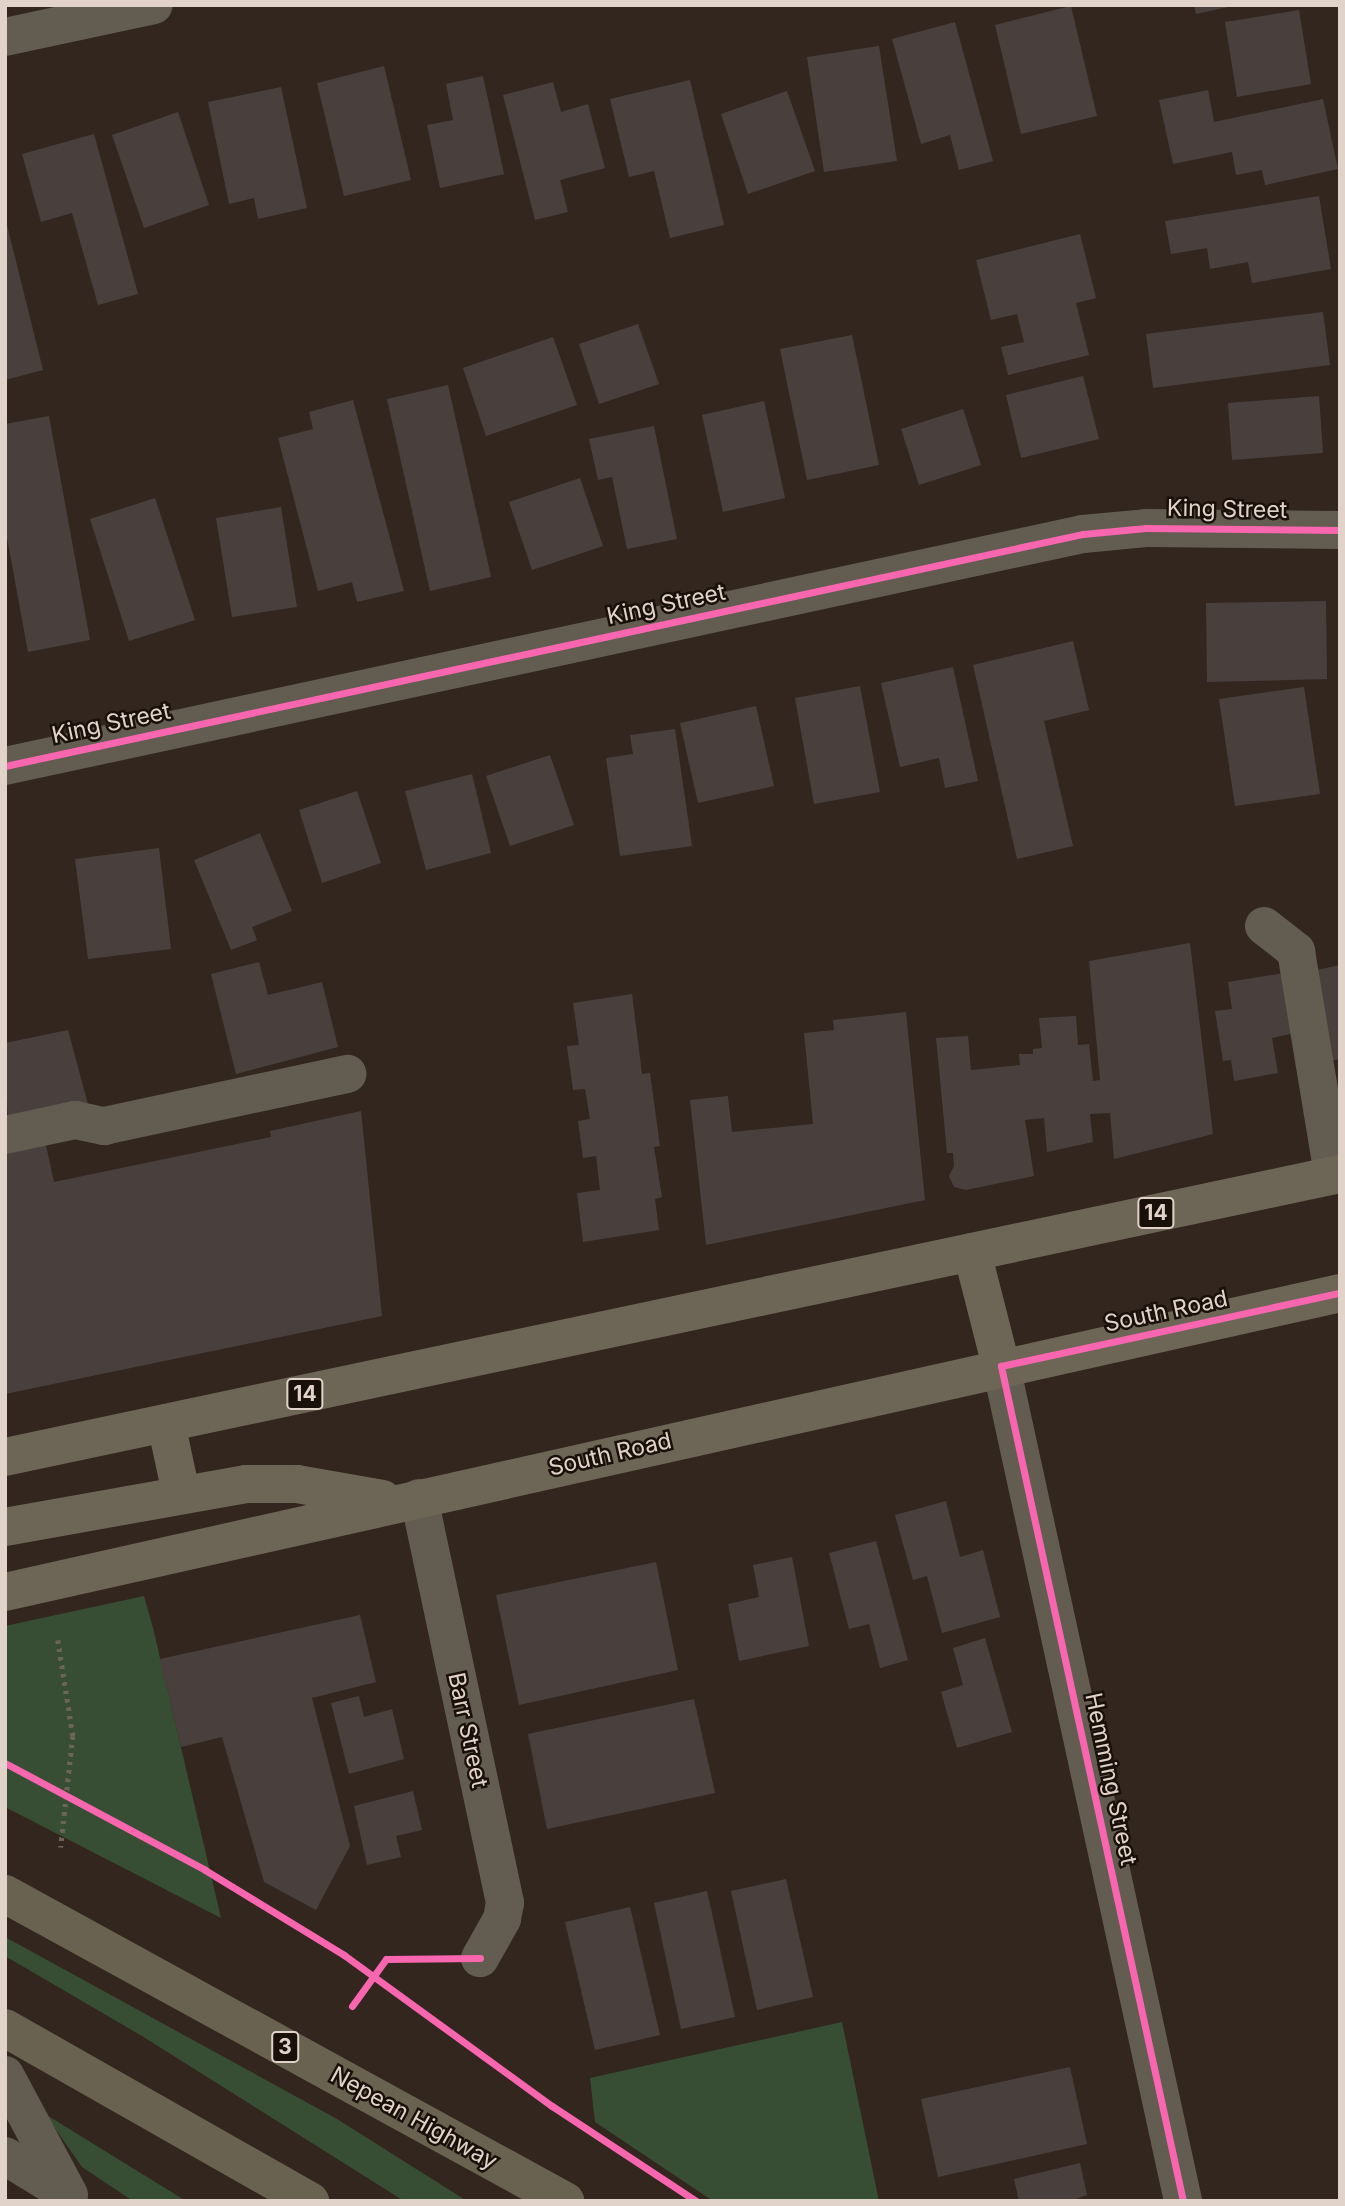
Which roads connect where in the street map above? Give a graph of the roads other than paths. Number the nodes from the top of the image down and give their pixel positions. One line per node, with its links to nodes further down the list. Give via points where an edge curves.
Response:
1 (154, 5): 2 (street)
2 (5, 37)
3 (1340, 530): 4 (street, King Street, via 1146,528 1083,534)
4 (5, 766)
5 (1264, 926): 8 (street, via 1296,951)
6 (347, 1074): 7 (street, via 104,1126 75,1120)
7 (5, 1135)
8 (1337, 1174): 9 (main road, 14)
9 (972, 1252): 11 (main road, Hemming Street); 12 (main road, 14)
10 (1340, 1293): 11 (main road, South Road)
11 (1001, 1366): 15 (main road, South Road); 26 (street, Hemming Street)
12 (166, 1423): 13 (main road, 14); 14 (main road)
13 (5, 1457)
14 (181, 1493): 15 (main road, via 246,1484 297,1484); 16 (main road)
15 (409, 1500): 17 (main road, South Road); 19 (street, Barr Street, via 505,1903 502,1919)
16 (5, 1527)
17 (5, 1592)
18 (5, 1894): 25 (highway, Nepean Highway / 3)
19 (480, 1958)
20 (5, 2028): 24 (highway)
21 (5, 2075): 23 (street)
22 (5, 2156): 23 (street)
23 (74, 2198)
24 (310, 2201)
25 (565, 2201)
26 (1183, 2201)

